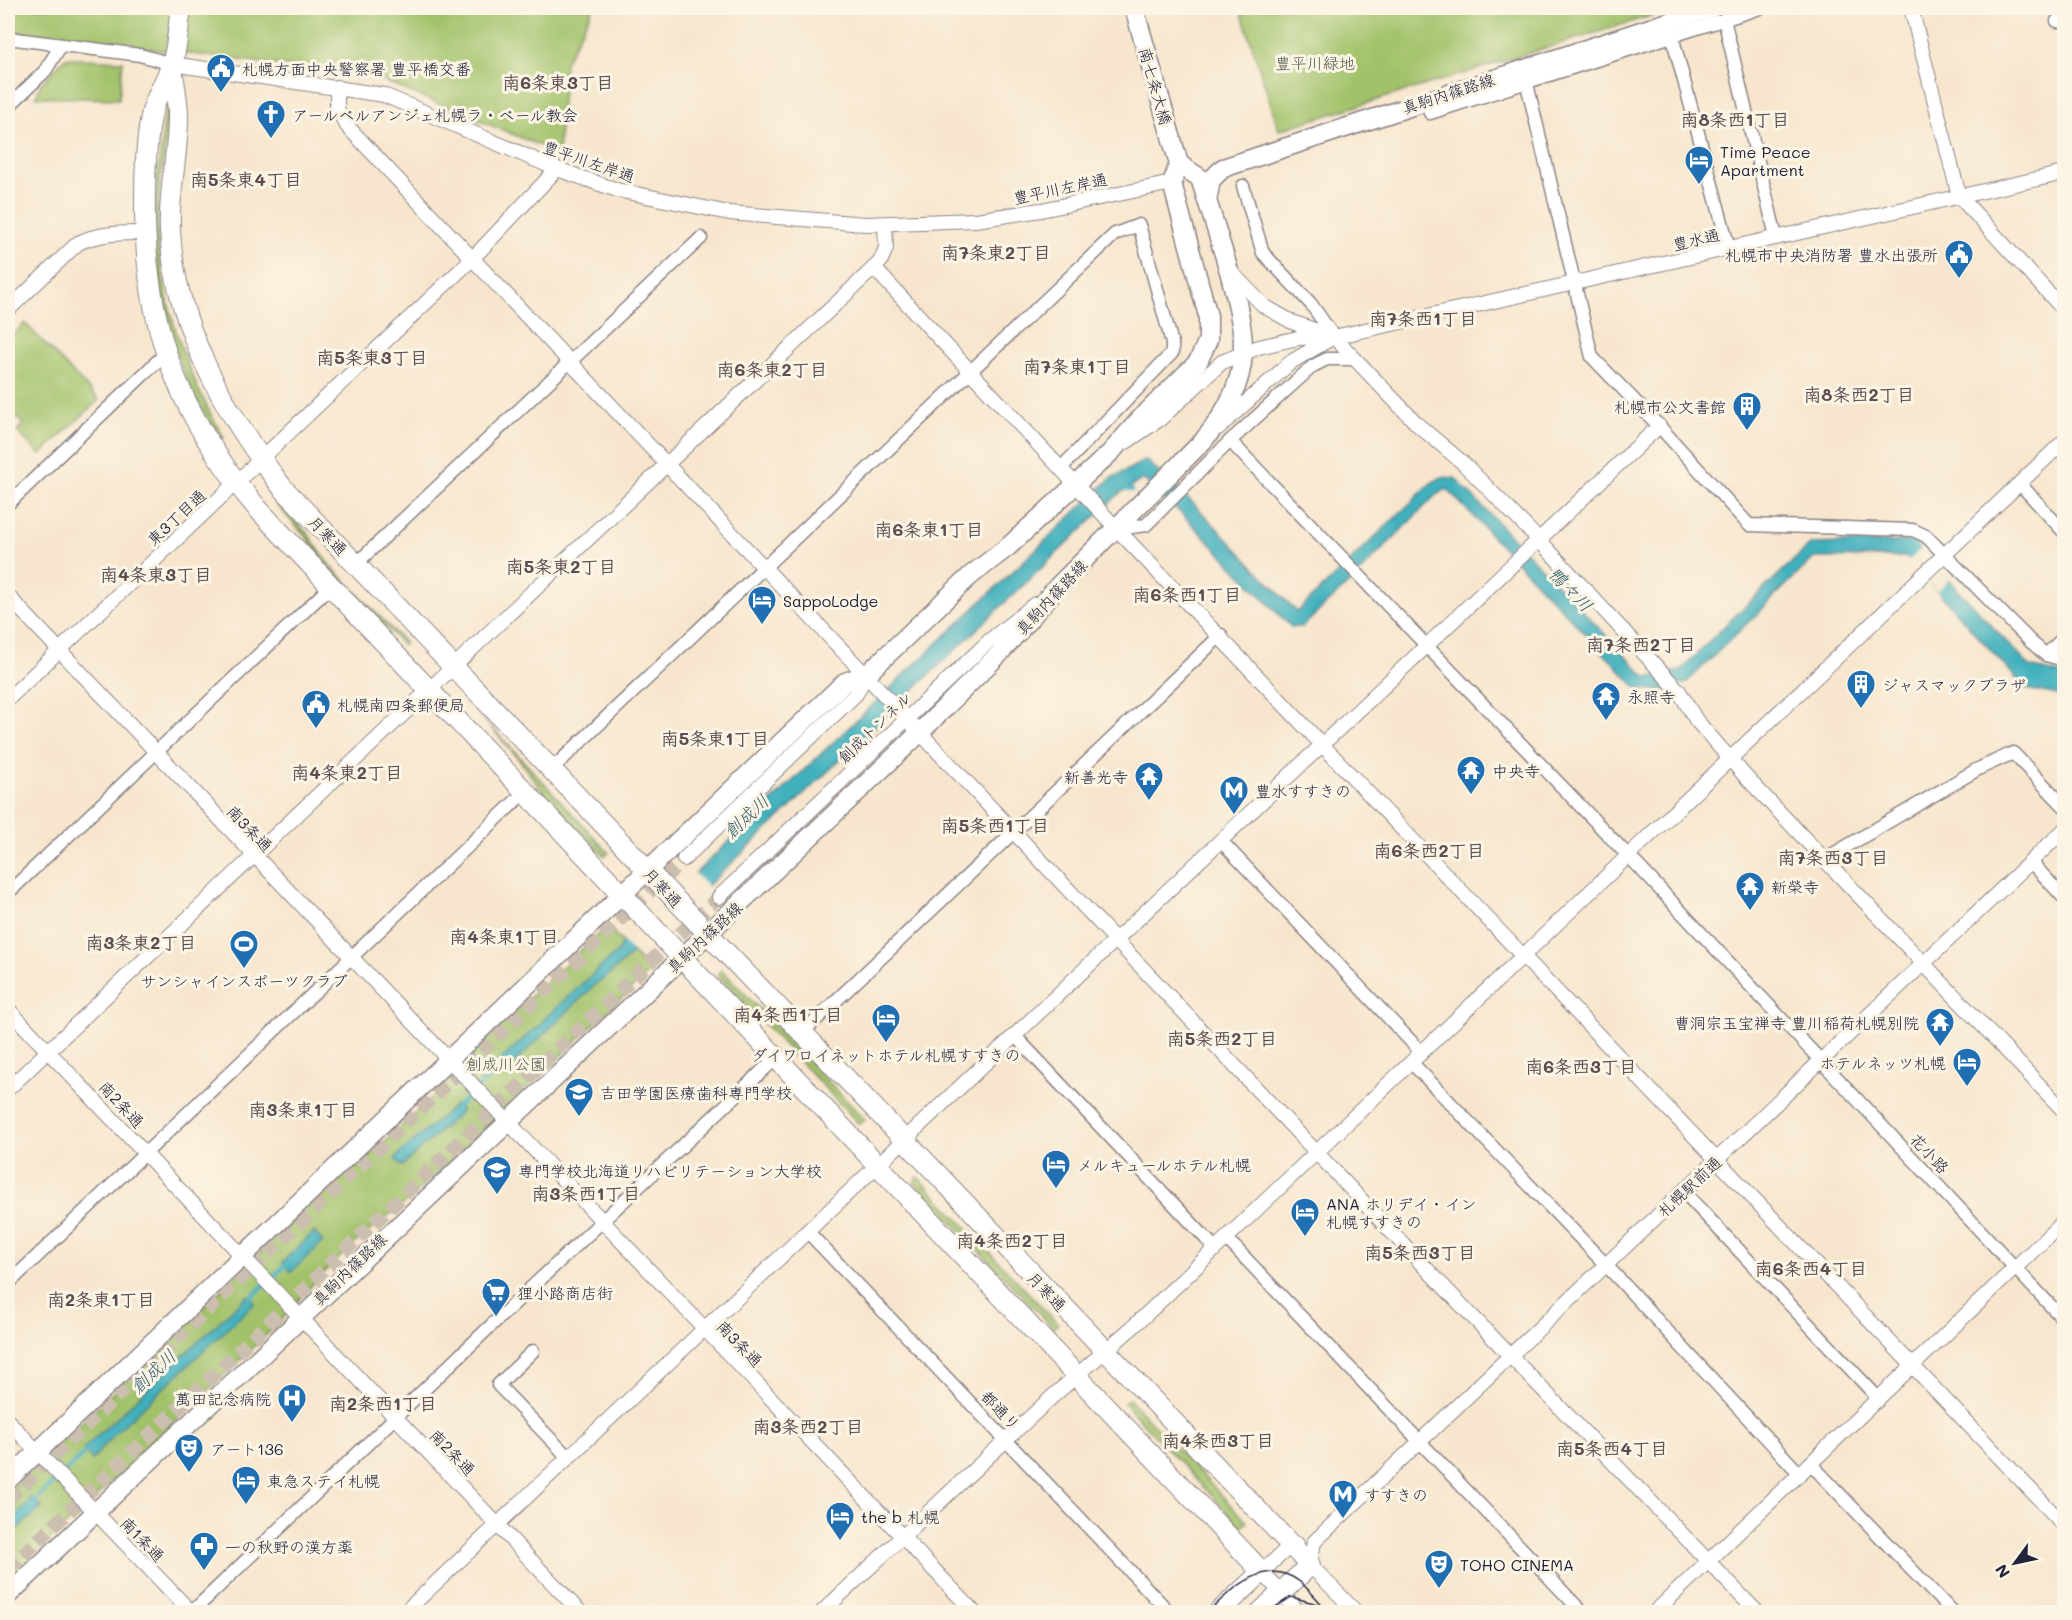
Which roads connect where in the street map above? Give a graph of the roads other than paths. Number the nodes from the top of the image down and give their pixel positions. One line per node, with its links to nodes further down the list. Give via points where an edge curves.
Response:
1 (180, 8): 9 (highway, 月寒通)
2 (1134, 8): 14 (main road, 南七条大橋)
3 (1760, 8): 5 (street)
4 (1911, 8): 19 (street)
5 (1718, 13): 6 (street); 20 (main road, 真駒内篠路線, via 1223,168 1211,180); 23 (street)
6 (1672, 36): 10 (street); 25 (street)
7 (8, 38): 8 (street, 豊平川左岸通)
8 (61, 45): 9 (street, 豊平川左岸通, via 140,55); 12 (street, via 45,70)
9 (172, 64): 11 (street, 豊平川左岸通); 22 (highway, 月寒通, via 152,111); 43 (highway, 月寒通, via 178,113 170,231 178,286 193,336 215,386)
10 (1527, 84): 13 (street); 29 (street)
11 (337, 87): 15 (street, 豊平川左岸通, via 394,97); 26 (street, via 337,109 348,127)
12 (8, 107)
13 (1430, 113)
14 (1179, 164): 17 (main road); 20 (main road, 真駒内篠路線, via 1200,178)
15 (557, 169): 21 (street, 豊平川左岸通, via 617,190 697,208 785,219); 26 (street, 東3丁目通)
16 (2064, 173): 19 (street, 豊水通)
17 (1172, 183): 21 (street, 豊平川左岸通, via 997,218); 42 (main road, via 1206,301 1208,340 1191,370)
18 (1243, 186): 32 (street, via 1263,253 1311,304)
19 (1959, 196): 23 (street, 豊水通); 31 (street)
20 (1207, 202): 27 (main road, 真駒内篠路線)
21 (885, 224): 28 (street, via 884,256)
22 (144, 233): 30 (street, via 114,233 78,243); 34 (highway, 月寒通, via 150,296)
23 (1776, 237): 25 (street, 豊水通)
24 (701, 238): 36 (street)
25 (1729, 248): 29 (street, 豊水通)
26 (472, 258): 36 (street); 43 (street, 東3丁目通)
27 (1226, 265): 32 (street, via 1264,306 1292,322); 33 (main road, 真駒内篠路線)
28 (874, 268): 37 (street); 44 (street)
29 (1574, 283): 32 (street, 豊水通); 38 (street, via 1592,357)
30 (8, 310)
31 (2064, 310)
32 (1334, 337): 33 (street, via 1298,338); 35 (street); 39 (street, via 1291,362)
33 (1243, 353): 39 (main road, 真駒内篠路線, via 1233,394); 42 (street, via 1215,368 1160,419)
34 (165, 354): 46 (highway, 月寒通, via 186,405); 49 (street)
35 (1354, 359): 40 (street, via 1327,359 1313,366); 52 (street, via 1418,425 1462,463)
36 (570, 361): 44 (street); 54 (street)
37 (971, 371): 45 (street); 45 (street, via 1115,234 1139,225 1172,353); 55 (street)
38 (1659, 426): 52 (street); 53 (street, via 1749,525 1913,530 1926,536)
39 (1203, 441): 50 (main road, 真駒内篠路線, via 1131,510)
40 (1230, 441): 50 (street, via 1146,525); 61 (street, 花小路)
41 (2064, 441): 47 (street)
42 (1111, 452): 48 (main road)
43 (261, 460): 46 (street, 東3丁目通); 54 (highway, 月寒通)
44 (667, 464): 55 (street); 65 (street)
45 (1062, 467): 48 (street)
46 (236, 483): 56 (highway, 月寒通); 62 (street, 東3丁目通)
47 (2020, 484): 51 (street); 53 (street)
48 (1083, 490): 50 (street); 66 (main road, via 970,576)
49 (8, 504)
50 (1117, 529): 57 (main road, 真駒内篠路線); 59 (street)
51 (2064, 532)
52 (1533, 545): 61 (street); 73 (street, via 1662,673)
53 (1942, 558): 63 (street); 73 (street)
54 (356, 564): 65 (highway, 月寒通)
55 (764, 566): 66 (street); 74 (street)
56 (331, 586): 67 (highway, 月寒通); 72 (street)
57 (1058, 586): 69 (street, 創成トンネル, via 989,641); 70 (main road, 真駒内篠路線, via 1000,653)
58 (8, 596): 62 (street, 南3条通)
59 (1221, 635): 71 (street); 78 (street)
60 (2064, 637): 63 (street)
61 (1427, 646): 71 (street); 80 (street, 花小路)
62 (58, 650): 68 (street, 東3丁目通); 72 (street, 南3条通)
63 (2046, 655): 64 (street)
64 (2064, 660)
65 (453, 666): 67 (street); 74 (highway, 月寒通)
66 (867, 674): 69 (street); 83 (street, via 856,694); 85 (main road, via 844,682)
67 (429, 690): 75 (highway, 月寒通); 81 (street)
68 (8, 699)
69 (908, 718): 70 (street); 88 (street, 創成トンネル)
70 (921, 732): 78 (street); 90 (main road, 真駒内篠路線)
71 (1324, 744): 79 (street); 92 (street)
72 (156, 752): 81 (street, 南3条通); 86 (street)
73 (1730, 759): 80 (street); 82 (street)
74 (551, 770): 85 (highway, 月寒通)
75 (525, 792): 87 (highway, 月寒通); 93 (street)
76 (2064, 806): 82 (street, via 2013,753 1978,769)
77 (2064, 830): 84 (street, 札幌駅前通)
78 (1016, 832): 91 (street); 97 (street)
79 (1221, 841): 91 (street); 101 (street)
80 (1628, 855): 92 (street); 103 (street, 花小路)
81 (254, 856): 93 (street, 南3条通); 99 (street)
82 (1825, 859): 95 (street)
83 (684, 860)
84 (2031, 862): 89 (street); 95 (street, 札幌駅前通)
85 (647, 870): 87 (main road); 90 (highway, 月寒通)
86 (8, 893)
87 (622, 895): 94 (highway, 月寒通); 102 (main road)
88 (719, 897)
89 (2064, 898)
90 (707, 933): 94 (main road, 真駒内篠路線); 97 (highway, 月寒通)
91 (1118, 940): 98 (street); 108 (street)
92 (1524, 954): 101 (street); 110 (street)
93 (352, 958): 102 (street, 南3条通); 109 (street)
94 (682, 958): 100 (highway, 月寒通); 106 (main road, 真駒内篠路線)
95 (1924, 963): 103 (street, 札幌駅前通); 105 (street)
96 (8, 1009): 99 (street, 南2条通)
97 (802, 1033): 107 (highway, 月寒通)
98 (1015, 1036): 107 (street); 116 (street)
99 (48, 1051): 104 (street); 109 (street, 南2条通)
100 (776, 1058): 111 (highway, 月寒通); 114 (street)
101 (1417, 1058): 108 (street); 118 (street)
102 (449, 1060): 106 (street, 南3条通); 117 (main road)
103 (1821, 1061): 110 (street, 札幌駅前通); 119 (street, 花小路)
104 (8, 1089)
105 (2064, 1112)
106 (508, 1122): 114 (street, 南3条通); 121 (main road, 真駒内篠路線)
107 (904, 1140): 111 (street); 125 (highway, 月寒通)
108 (1317, 1151): 116 (street); 126 (street)
109 (146, 1154): 117 (street, 南2条通); 120 (street)
110 (1717, 1159): 112 (street, 札幌駅前通); 127 (street)
111 (877, 1165): 115 (street); 128 (highway, 月寒通)
112 (1683, 1191): 118 (street, 札幌駅前通); 129 (street)
113 (2064, 1221): 119 (street)
114 (602, 1222): 123 (street, 南3条通); 130 (street)
115 (807, 1231): 123 (street); 132 (street, 都通り)
116 (1221, 1243): 125 (street); 133 (street)
117 (242, 1256): 121 (street, 南2条通); 134 (main road)
118 (1606, 1265): 126 (street, 札幌駅前通); 136 (street)
119 (2014, 1268): 122 (street, 花小路); 127 (street)
120 (8, 1284)
121 (300, 1317): 130 (street, 南2条通); 138 (main road, 真駒内篠路線)
122 (2064, 1320)
123 (704, 1329): 135 (street); 141 (street, 南3条通)
124 (533, 1351): 135 (street, via 498,1385)
125 (1105, 1351): 128 (street); 143 (highway, 月寒通)
126 (1510, 1356): 133 (street, 札幌駅前通); 144 (street)
127 (1913, 1365): 129 (street); 140 (street)
128 (1076, 1376): 132 (street); 146 (highway, 月寒通)
129 (1878, 1398): 136 (street)
130 (396, 1417): 139 (street, 南2条通); 149 (street)
131 (8, 1421): 134 (street)
132 (1006, 1439): 141 (street); 154 (street, 都通り)
133 (1419, 1442): 142 (street, 札幌駅前通); 159 (street)
134 (36, 1452): 137 (main road); 138 (street, 南1条通)
135 (568, 1457): 139 (street)
136 (1805, 1468): 144 (street); 162 (street)
137 (8, 1480)
138 (94, 1511): 148 (main road, 真駒内篠路線); 149 (street, 南1条通)
139 (498, 1524): 150 (street); 151 (street, 南2条通)
140 (2064, 1525)
141 (903, 1537): 152 (street); 153 (street, 南3条通)
142 (1314, 1542): 143 (street); 145 (street)
143 (1291, 1545): 145 (highway, 月寒通); 146 (street)
144 (1708, 1561): 160 (street); 161 (street)
145 (1310, 1565): 147 (highway); 158 (street, 月寒通)
146 (1262, 1572): 147 (street, 月寒通); 155 (highway)
147 (1281, 1593): 156 (highway); 157 (street, 月寒通)
148 (8, 1594)
149 (192, 1612)
150 (405, 1612)
151 (580, 1612)
152 (822, 1612)
153 (974, 1612)
154 (1169, 1612)
155 (1219, 1612)
156 (1261, 1612)
157 (1299, 1612)
158 (1356, 1612)
159 (1582, 1612)
160 (1655, 1612)
161 (1757, 1612)
162 (1952, 1612)

